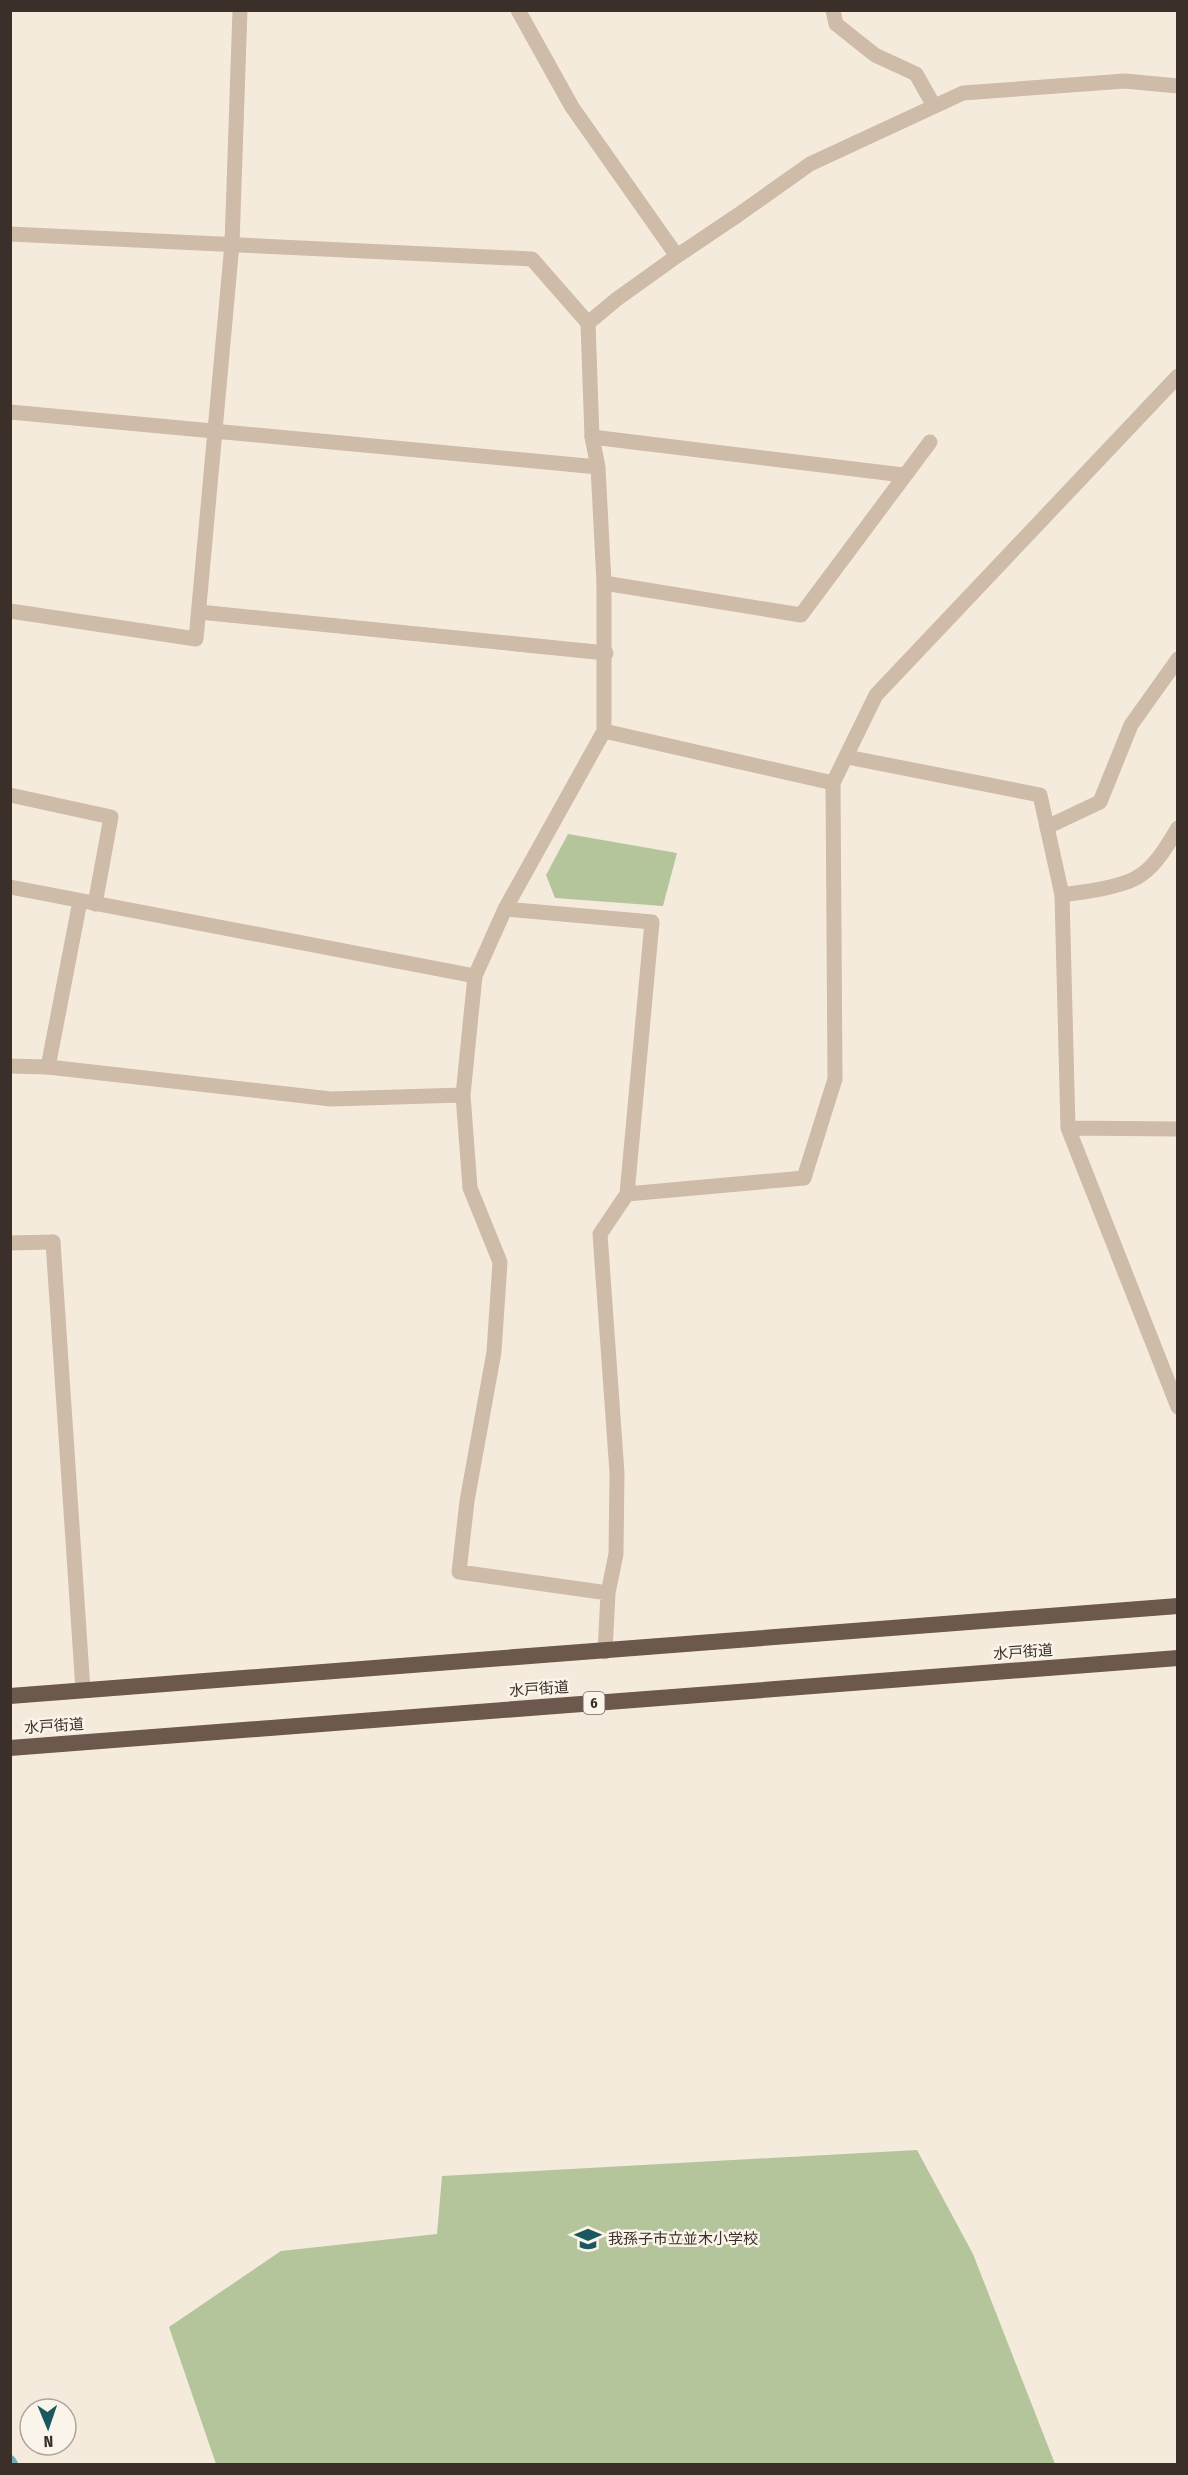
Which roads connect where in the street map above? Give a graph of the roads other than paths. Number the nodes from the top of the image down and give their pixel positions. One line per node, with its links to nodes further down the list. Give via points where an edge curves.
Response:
1 (240, 10): 7 (street)
2 (518, 10): 8 (street, via 572,107)
3 (833, 10): 5 (street, via 836,24 874,55 916,74)
4 (1178, 87): 5 (street, via 1125,81 963,93)
5 (934, 106): 8 (street, via 810,164)
6 (10, 234): 7 (street)
7 (232, 244): 9 (street, via 532,259); 12 (street)
8 (677, 256): 9 (street)
9 (588, 323): 13 (street)
10 (1178, 376): 23 (street, via 876,695)
11 (10, 412): 12 (street)
12 (215, 432): 15 (street); 19 (street)
13 (592, 437): 15 (street); 16 (street)
14 (930, 442): 16 (street)
15 (598, 467): 17 (street)
16 (903, 475): 17 (street, via 801,615)
17 (604, 583): 20 (street)
18 (10, 611): 19 (street, via 196,639)
19 (199, 612): 20 (street)
20 (606, 653): 22 (street)
21 (1178, 658): 26 (street, via 1131,725 1100,802)
22 (604, 731): 24 (street); 31 (street)
23 (847, 758): 24 (street); 26 (street, via 1040,795)
24 (833, 783): 38 (street, via 835,1079 804,1178)
25 (10, 795): 30 (street, via 111,817)
26 (1047, 827): 29 (street)
27 (1178, 828): 29 (street, via 1164,853 1136,878)
28 (10, 887): 30 (street)
29 (1062, 896): 36 (street)
30 (87, 903): 32 (street); 34 (street)
31 (506, 909): 32 (street); 38 (street, via 652,922)
32 (475, 976): 35 (street)
33 (10, 1066): 34 (street)
34 (48, 1067): 35 (street, via 331,1098)
35 (463, 1095): 42 (street, via 470,1188 500,1262 494,1352 467,1501 459,1572)
36 (1068, 1128): 37 (street); 40 (street)
37 (1178, 1128)
38 (627, 1194): 42 (street, via 600,1234 617,1473 616,1554)
39 (10, 1243): 46 (street, via 53,1242)
40 (1171, 1373): 41 (street)
41 (1178, 1407)
42 (608, 1593): 44 (street)
43 (1178, 1606): 44 (highway)
44 (605, 1652): 46 (highway)
45 (1178, 1658): 48 (highway, 水戸街道 / 6)
46 (83, 1690): 47 (highway)
47 (10, 1695)
48 (10, 1748)

